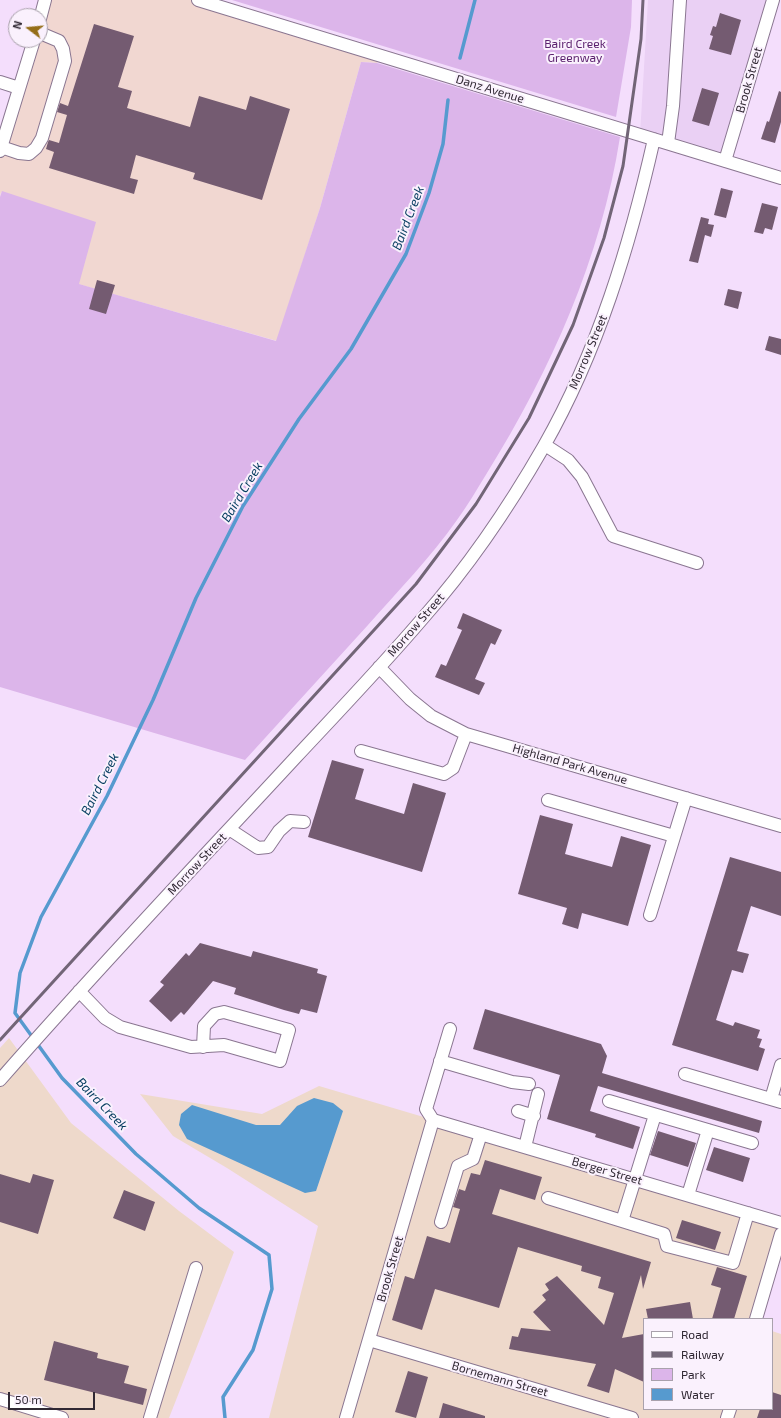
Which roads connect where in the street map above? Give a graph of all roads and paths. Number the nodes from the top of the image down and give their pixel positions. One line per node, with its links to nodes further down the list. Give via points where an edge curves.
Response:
1 (198, 0): 10 (street, Danz Avenue)
2 (680, 0): 11 (street, via 674,106)
3 (773, 0): 13 (street, Brook Street)
4 (778, 0): 5 (street)
5 (781, 1)
6 (48, 36): 12 (street, via 59,41 65,61 42,138 29,154)
7 (32, 48): 9 (street)
8 (0, 82): 9 (street)
9 (19, 88): 12 (street)
10 (654, 139): 11 (street, Danz Avenue); 15 (street, Morrow Street, via 639,204 607,308)
11 (668, 143): 13 (street, Danz Avenue)
12 (1, 149)
13 (725, 161): 14 (street, Danz Avenue)
14 (781, 178)
15 (544, 445): 16 (street, via 568,460 582,477 613,536); 17 (street, Morrow Street, via 490,531 458,575)
16 (697, 564)
17 (379, 667): 18 (street, Highland Park Avenue, via 410,699 431,716); 24 (street, Morrow Street)
18 (466, 734): 19 (street, via 453,768 444,774); 20 (street, Highland Park Avenue)
19 (362, 751)
20 (686, 798): 23 (street, Highland Park Avenue); 25 (street)
21 (548, 800): 25 (street)
22 (304, 822): 24 (street, via 290,821 268,847 258,848)
23 (781, 826)
24 (230, 829): 27 (street, Morrow Street)
25 (674, 836): 26 (street)
26 (650, 915)
27 (79, 991): 29 (street, via 105,1018 120,1027 191,1047); 33 (street, Morrow Street)
28 (450, 1029): 30 (street)
29 (203, 1047): 29 (street, via 224,1046 280,1061 289,1030 224,1012 215,1014 204,1026)
30 (440, 1061): 34 (street, via 512,1082); 41 (street, via 426,1109)
31 (781, 1065): 36 (street)
32 (685, 1074): 36 (street)
33 (0, 1080)
34 (529, 1084)
35 (538, 1094): 40 (street)
36 (776, 1100)
37 (609, 1102): 39 (street)
38 (518, 1111): 40 (street)
39 (655, 1115): 42 (street); 46 (street)
40 (534, 1116): 45 (street)
41 (433, 1120): 43 (street, Berger Street); 56 (street, Brook Street)
42 (708, 1130): 44 (street); 47 (street)
43 (481, 1134): 45 (street, Berger Street); 51 (street, via 473,1159 458,1166)
44 (752, 1143)
45 (525, 1147): 46 (street, Berger Street)
46 (635, 1180): 47 (street, Berger Street); 50 (street)
47 (688, 1195): 49 (street, Berger Street)
48 (548, 1198): 50 (street)
49 (748, 1213): 50 (street, via 734,1263 668,1246 664,1234); 52 (street, Berger Street)
50 (622, 1221)
51 (441, 1222)
52 (781, 1223)
53 (781, 1234): 55 (street)
54 (196, 1268): 59 (street)
55 (756, 1318)
56 (369, 1340): 60 (street, Brook Street); 61 (street, Bornemann Street)
57 (0, 1399): 58 (street)
58 (62, 1418)
59 (150, 1418)
60 (346, 1418)
61 (632, 1418)

